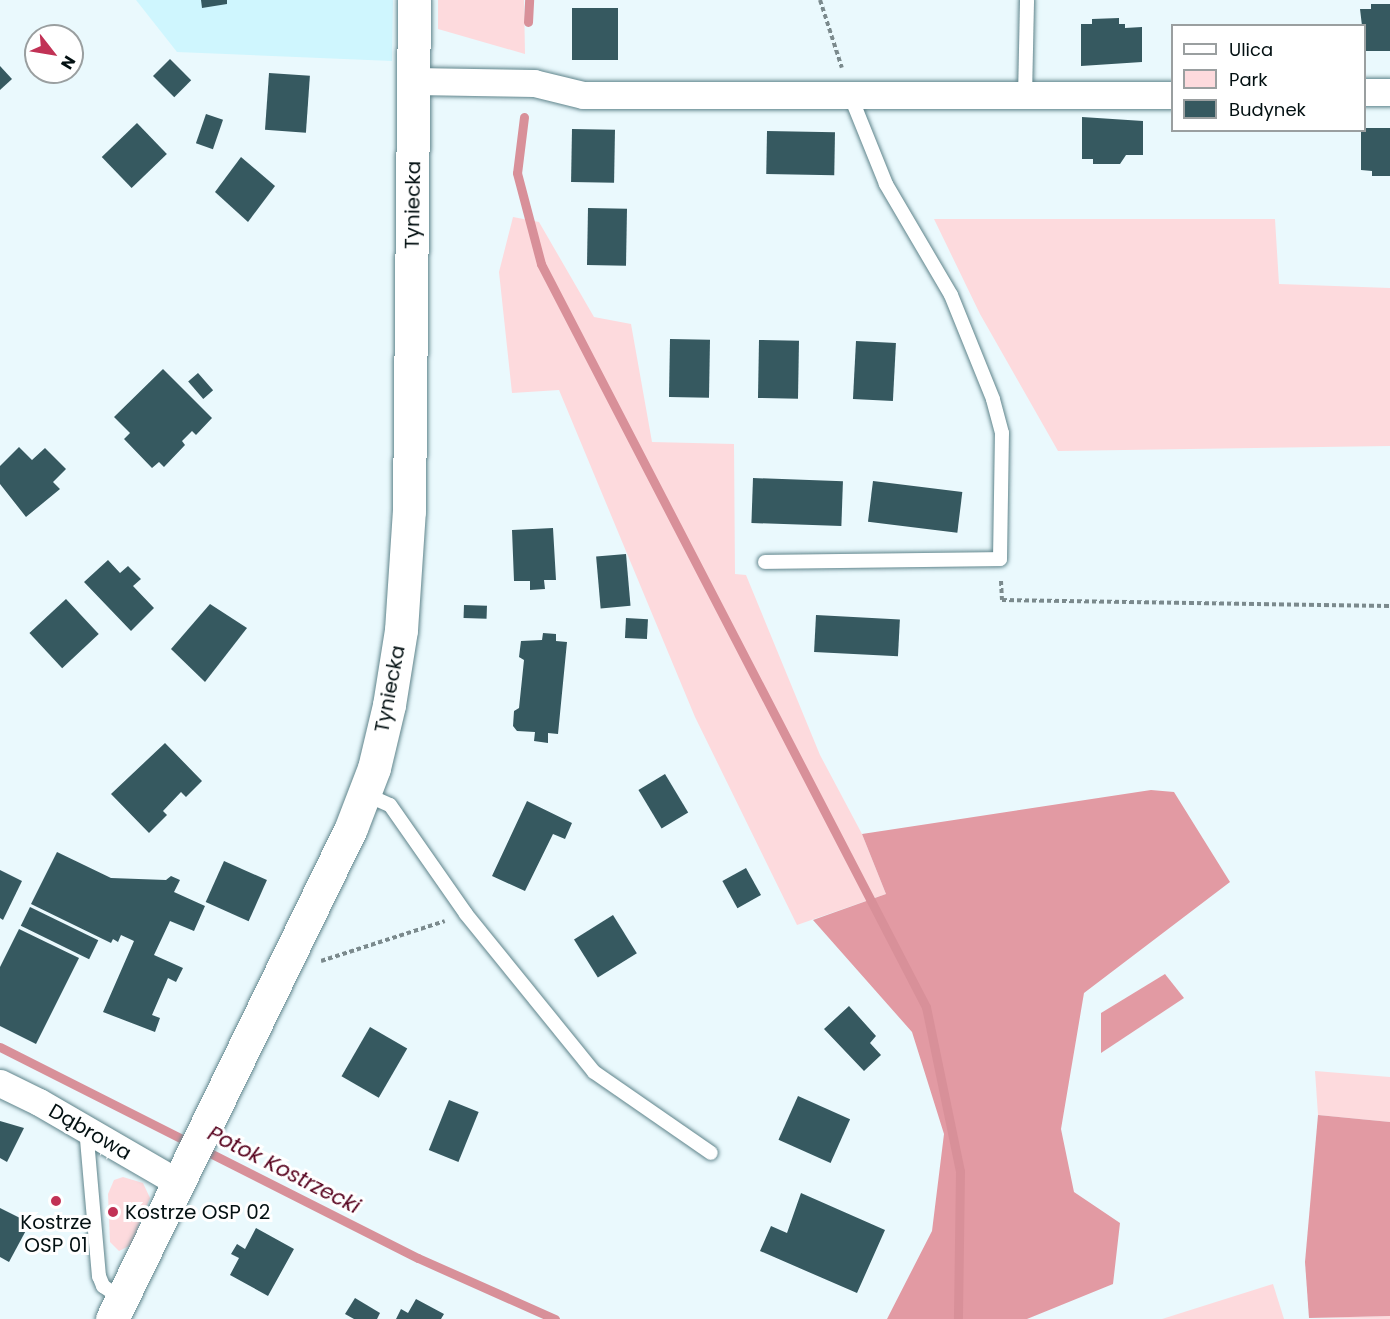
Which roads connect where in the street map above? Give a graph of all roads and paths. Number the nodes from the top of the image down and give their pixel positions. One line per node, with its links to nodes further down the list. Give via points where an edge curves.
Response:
1 (414, 0): 4 (street, Tyniecka)
2 (820, 0): 7 (path)
3 (1027, 0): 9 (lane)
4 (414, 81): 7 (street, via 534,83 583,95); 13 (street, Tyniecka, via 406,573 389,705)
5 (1366, 92): 6 (street)
6 (1390, 92)
7 (850, 94): 9 (street); 10 (lane, via 886,184 951,295 993,399 1002,433)
8 (1171, 95): 9 (street)
9 (1025, 97)
10 (1000, 554): 11 (lane, via 1000,559); 12 (path, via 1002,600)
11 (765, 562)
12 (1390, 606)
13 (365, 794): 14 (lane, via 390,805); 19 (street, Tyniecka)
14 (466, 914): 15 (path); 18 (lane, via 594,1072)
15 (311, 964)
16 (0, 1083): 17 (street, Dąbrowa)
17 (86, 1128): 19 (street, Dąbrowa); 20 (lane, via 99,1276)
18 (711, 1153)
19 (186, 1170): 20 (street, Tyniecka)
20 (117, 1309)

